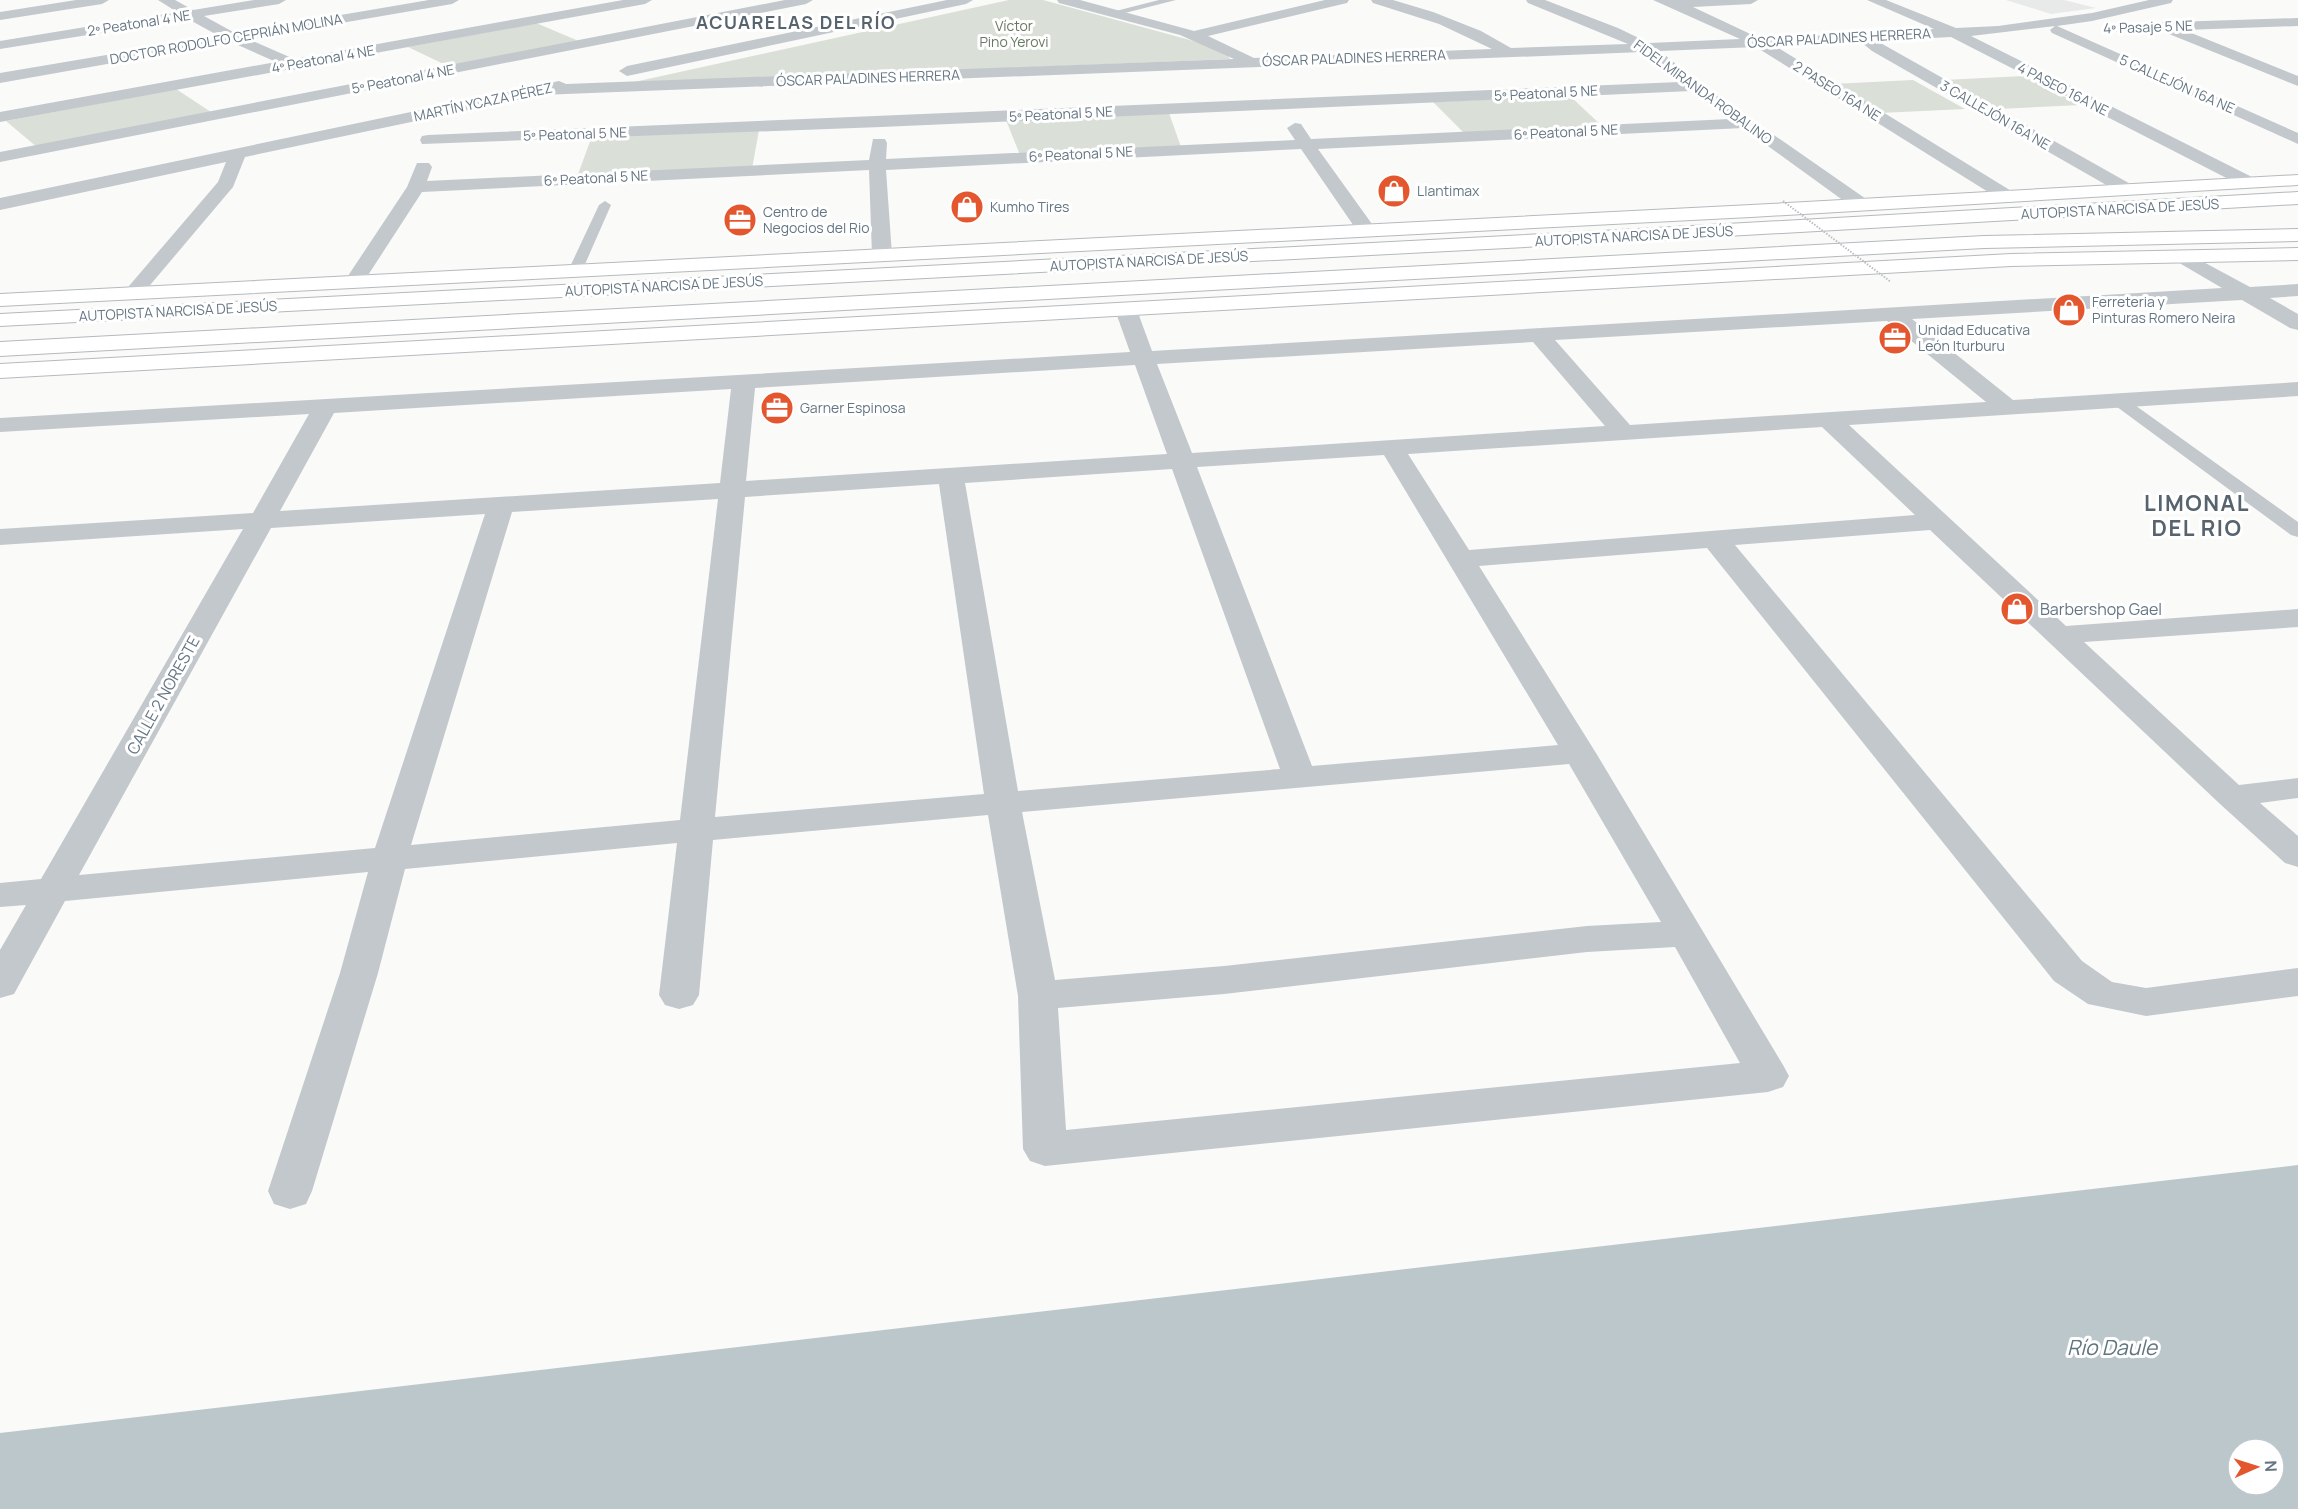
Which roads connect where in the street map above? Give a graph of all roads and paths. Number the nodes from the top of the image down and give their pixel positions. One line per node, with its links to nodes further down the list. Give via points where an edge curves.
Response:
1 (102, 0): 22 (street)
2 (165, 0): 21 (street)
3 (279, 0): 21 (street, 2º Peatonal 4 NE)
4 (452, 0): 33 (street, DOCTOR RODOLFO CEPRIÁN MOLINA)
5 (645, 0): 16 (street, 4º Peatonal 4 NE)
6 (806, 0): 25 (street, 5º Peatonal 4 NE)
7 (966, 0): 36 (street, MARTÍN YCAZA PÉREZ)
8 (1064, 0): 20 (street)
9 (1171, 0): 20 (lane)
10 (1342, 0): 30 (street)
11 (1378, 0): 38 (street, via 1490,40)
12 (1533, 0): 37 (street, FIDEL MIRANDA ROBALINO)
13 (1751, 0): 17 (street)
14 (1874, 0): 29 (street, 4 PASEO 16A NE)
15 (2166, 0): 19 (street, ÓSCAR PALADINES HERRERA)
16 (617, 2): 25 (street); 40 (street, 4º Peatonal 4 NE)
17 (1668, 2): 34 (street, 2 PASEO 16A NE)
18 (2096, 3): 19 (street)
19 (2125, 10): 27 (street, ÓSCAR PALADINES HERRERA)
20 (1113, 13): 30 (street)
21 (190, 14): 33 (street); 35 (street, 2º Peatonal 4 NE)
22 (0, 16)
23 (2298, 22): 24 (street, 4º Pasaje 5 NE)
24 (2256, 23): 26 (street, 4º Pasaje 5 NE); 31 (street)
25 (680, 25): 36 (street); 46 (street, 5º Peatonal 4 NE)
26 (2162, 27): 28 (street, 4º Pasaje 5 NE); 42 (street)
27 (1998, 30): 28 (street, 4º Pasaje 5 NE); 29 (street, ÓSCAR PALADINES HERRERA)
28 (2057, 30): 54 (street, 5 CALLEJÓN 16A NE)
29 (1953, 32): 32 (street, ÓSCAR PALADINES HERRERA); 61 (street, 4 PASEO 16A NE)
30 (1193, 35): 39 (street, via 1230,48)
31 (2289, 35)
32 (1864, 37): 34 (street, ÓSCAR PALADINES HERRERA); 63 (street, 3 CALLEJÓN 16A NE, via 1887,54)
33 (233, 38): 40 (street); 41 (street, DOCTOR RODOLFO CEPRIÁN MOLINA)
34 (1759, 43): 37 (street, ÓSCAR PALADINES HERRERA); 64 (street, 2 PASEO 16A NE)
35 (0, 45)
36 (742, 47): 45 (street, MARTÍN YCAZA PÉREZ)
37 (1646, 47): 38 (street, ÓSCAR PALADINES HERRERA); 43 (street, FIDEL MIRANDA ROBALINO)
38 (1507, 52): 39 (street, ÓSCAR PALADINES HERRERA)
39 (1250, 62): 44 (street, ÓSCAR PALADINES HERRERA); 48 (street)
40 (294, 65): 46 (street); 50 (street, 4º Peatonal 4 NE)
41 (0, 78)
42 (2298, 81)
43 (1694, 86): 48 (street, 5º Peatonal 5 NE); 53 (street, FIDEL MIRANDA ROBALINO)
44 (879, 89): 45 (street, ÓSCAR PALADINES HERRERA); 52 (street)
45 (539, 90): 51 (street, MARTÍN YCAZA PÉREZ)
46 (342, 91): 47 (street); 58 (street, 5º Peatonal 4 NE)
47 (359, 100)
48 (1281, 104): 52 (street, 5º Peatonal 5 NE); 56 (street)
49 (376, 110): 51 (street)
50 (0, 117)
51 (394, 120): 55 (street); 57 (street, MARTÍN YCAZA PÉREZ)
52 (881, 122): 55 (street, 5º Peatonal 5 NE); 59 (street)
53 (1746, 123): 56 (street, 6º Peatonal 5 NE); 69 (street, FIDEL MIRANDA ROBALINO)
54 (2298, 139)
55 (428, 140): 62 (street)
56 (1305, 144): 59 (street, 6º Peatonal 5 NE); 72 (street)
57 (237, 155): 67 (street, MARTÍN YCAZA PÉREZ); 83 (street, via 227,183)
58 (0, 157)
59 (877, 163): 62 (street, 6º Peatonal 5 NE); 76 (street)
60 (2298, 180): 61 (main road, AUTOPISTA NARCISA DE JESÚS)
61 (2250, 183): 63 (main road, AUTOPISTA NARCISA DE JESÚS)
62 (416, 187): 80 (street)
63 (2128, 190): 64 (main road, AUTOPISTA NARCISA DE JESÚS)
64 (2007, 196): 69 (main road, AUTOPISTA NARCISA DE JESÚS)
65 (2298, 198): 71 (main road, AUTOPISTA NARCISA DE JESÚS)
66 (1783, 201): 81 (path, bridge)
67 (0, 204)
68 (605, 205): 78 (lane)
69 (1862, 205): 70 (main road, AUTOPISTA NARCISA DE JESÚS)
70 (1584, 220): 71 (main road); 72 (main road, AUTOPISTA NARCISA DE JESÚS)
71 (1922, 220): 88 (main road, AUTOPISTA NARCISA DE JESÚS)
72 (1367, 231): 76 (main road, AUTOPISTA NARCISA DE JESÚS)
73 (2298, 236): 74 (main road, AUTOPISTA NARCISA DE JESÚS)
74 (1956, 244): 79 (main road); 91 (main road, AUTOPISTA NARCISA DE JESÚS)
75 (2298, 254): 77 (main road)
76 (882, 255): 78 (main road, AUTOPISTA NARCISA DE JESÚS)
77 (2183, 257): 79 (main road, via 2012,260); 84 (street)
78 (575, 270): 80 (main road, AUTOPISTA NARCISA DE JESÚS)
79 (1646, 281): 86 (main road)
80 (354, 282): 83 (main road, AUTOPISTA NARCISA DE JESÚS)
81 (1891, 282)
82 (2298, 290): 84 (street)
83 (133, 293): 85 (main road, AUTOPISTA NARCISA DE JESÚS)
84 (2246, 293): 87 (street); 89 (street)
85 (0, 300)
86 (1126, 310): 92 (street); 93 (main road)
87 (1892, 314): 90 (street); 98 (street)
88 (0, 320)
89 (2298, 323)
90 (1539, 335): 92 (street); 101 (street)
91 (0, 349)
92 (1144, 358): 94 (street); 103 (street)
93 (0, 371)
94 (744, 381): 97 (street); 105 (street)
95 (2298, 389): 96 (street)
96 (2119, 400): 98 (street); 109 (lane)
97 (326, 406): 100 (street); 107 (street, CALLE 2 NORESTE)
98 (2008, 408): 99 (street)
99 (1828, 419): 101 (street); 108 (street)
100 (0, 425)
101 (1623, 432): 102 (street)
102 (1391, 447): 103 (street); 112 (street)
103 (1182, 461): 104 (street); 117 (street)
104 (951, 476): 105 (street); 120 (street)
105 (732, 490): 106 (street); 121 (street)
106 (501, 505): 107 (street); 123 (street)
107 (261, 520): 110 (street); 124 (street, CALLE 2 NORESTE)
108 (1937, 521): 111 (street); 115 (street)
109 (2298, 531)
110 (10, 536): 113 (street)
111 (1714, 538): 112 (street); 127 (street, via 2068,971 2102,994 2146,1002)
112 (1460, 559): 116 (street)
113 (0, 562)
114 (2298, 618): 115 (street)
115 (2059, 635): 119 (street)
116 (1580, 753): 117 (street); 126 (street)
117 (1300, 778): 120 (street)
118 (2298, 789): 119 (street)
119 (2231, 796): 122 (street)
120 (1003, 805): 121 (street); 130 (street)
121 (697, 830): 123 (street); 129 (street)
122 (2298, 855)
123 (389, 860): 124 (street); 131 (street, via 359,972)
124 (53, 891): 125 (street); 128 (street, CALLE 2 NORESTE)
125 (0, 896)
126 (1687, 933): 130 (street, via 1587,939 1224,980); 130 (street, via 1768,1076 1046,1149)
127 (2298, 982)
128 (0, 984)
129 (679, 995)
130 (1038, 996)
131 (290, 1191)

